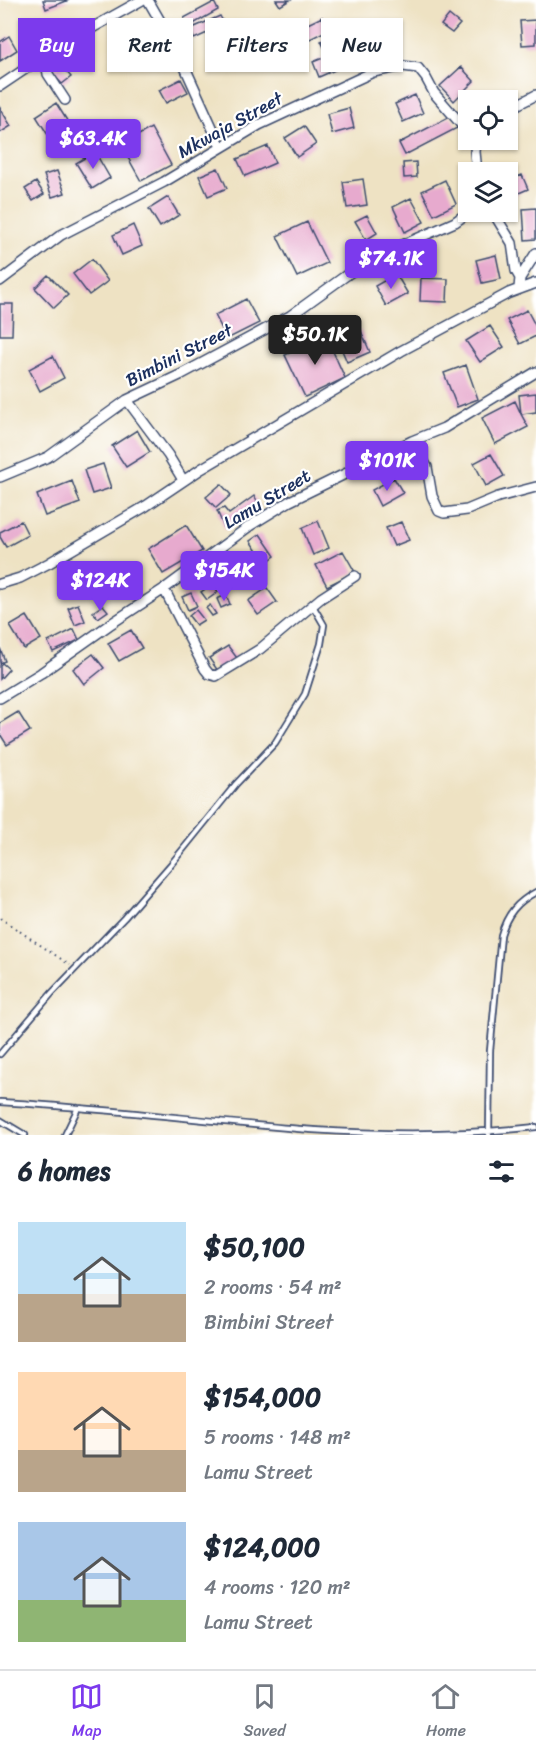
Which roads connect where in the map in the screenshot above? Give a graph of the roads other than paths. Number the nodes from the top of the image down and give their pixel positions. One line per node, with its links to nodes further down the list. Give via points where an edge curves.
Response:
1 (142, 0): 3 (street)
2 (148, 0): 11 (street, via 179,54)
3 (95, 27)
4 (21, 72): 6 (street)
5 (48, 72): 8 (street)
6 (0, 86)
7 (536, 94): 9 (street)
8 (65, 100)
9 (518, 104)
10 (458, 121): 11 (street, Mkwaja Street, via 418,68 403,66 373,72)
11 (221, 147): 15 (street, Mkwaja Street, via 61,236)
12 (458, 220): 19 (street, Bimbini Street, via 388,251 264,330)
13 (499, 222): 16 (street, via 512,243)
14 (536, 253): 16 (street)
15 (0, 281)
16 (520, 283): 17 (street); 22 (street)
17 (536, 283)
18 (536, 372): 20 (street, Lamu Street, via 444,428)
19 (127, 400): 21 (street, Bimbini Street, via 48,457); 22 (street)
20 (412, 441): 23 (street, via 427,467 432,496 444,513 467,510 498,496); 26 (street, Lamu Street, via 290,501)
21 (0, 477)
22 (183, 480): 25 (street, via 49,563)
23 (536, 487)
24 (355, 576): 27 (street)
25 (0, 584)
26 (164, 589): 27 (street, via 212,676 260,649); 28 (street, Lamu Street)
27 (313, 606): 30 (lane, via 324,625 321,644 305,694 275,743)
28 (0, 698)
29 (536, 892): 35 (lane, via 512,909 501,935 490,1051)
30 (0, 1054)
31 (0, 1102): 32 (lane)
32 (78, 1108): 35 (lane, via 366,1134); 37 (lane)
33 (0, 1120): 36 (lane)
34 (536, 1127): 35 (lane)
35 (489, 1134)
36 (25, 1135)
37 (65, 1135)

